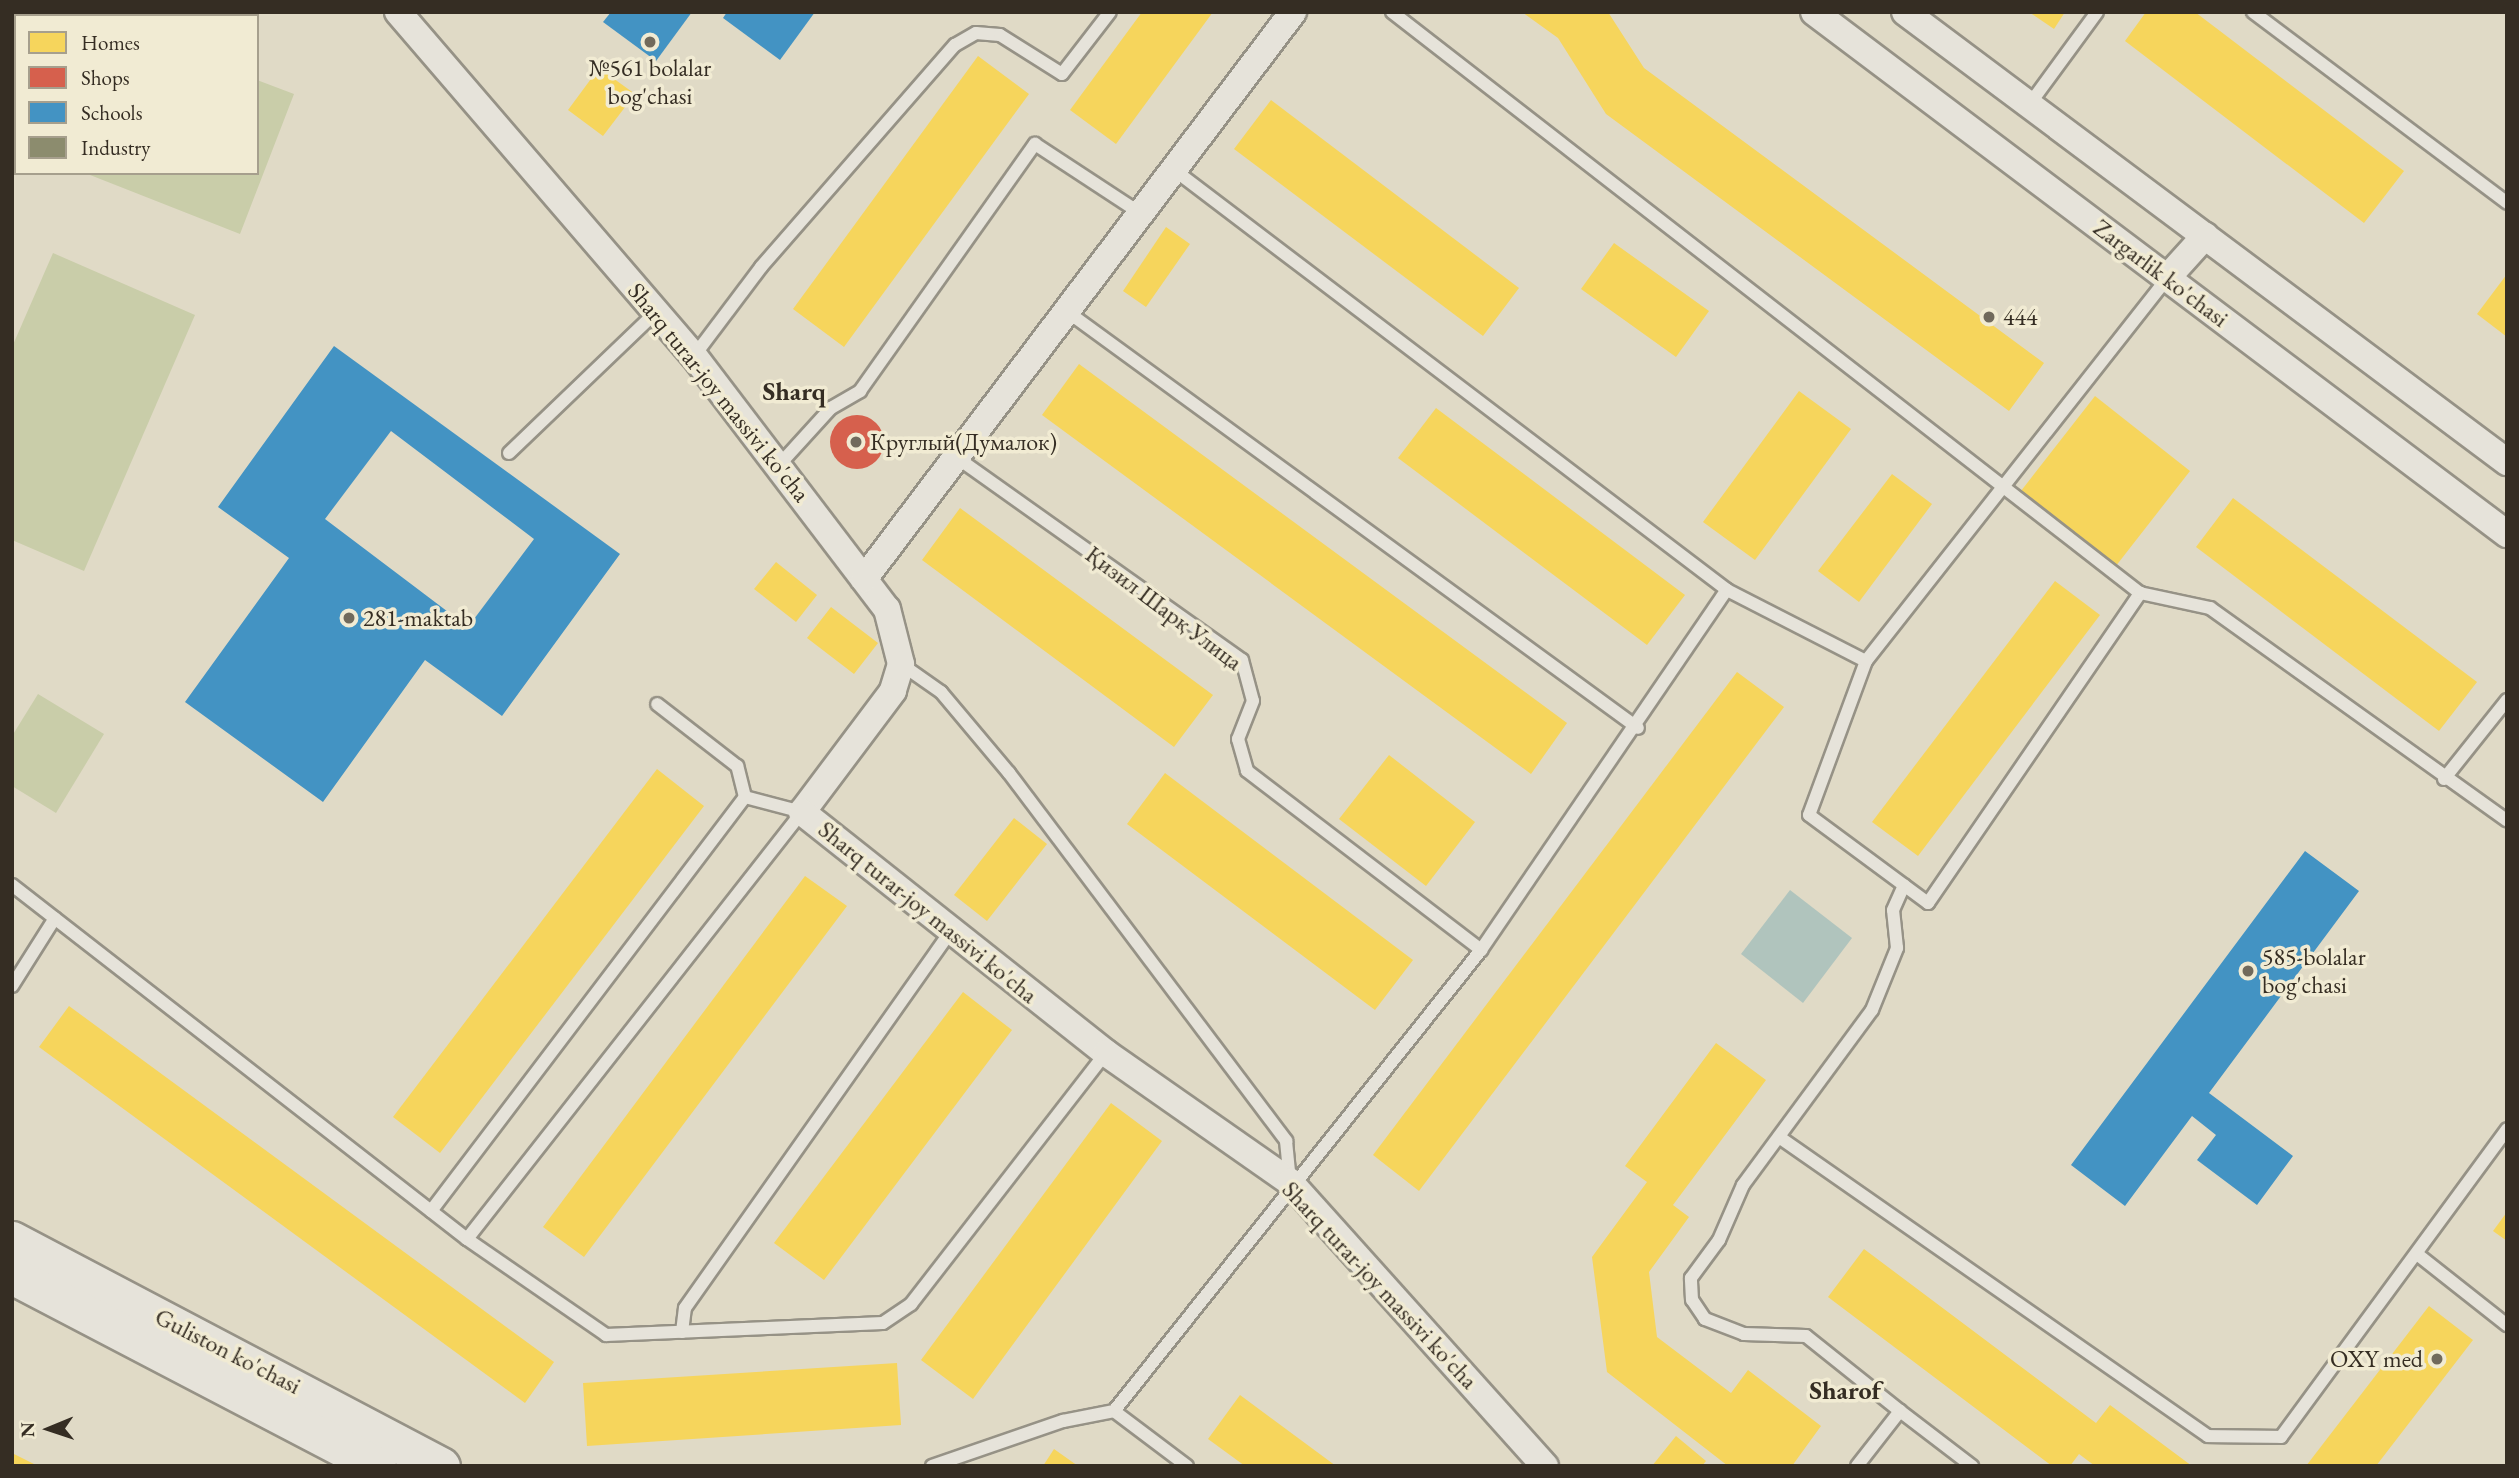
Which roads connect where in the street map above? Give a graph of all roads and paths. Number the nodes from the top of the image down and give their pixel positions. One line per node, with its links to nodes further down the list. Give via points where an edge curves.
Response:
1 (398, 12): 16 (street, Sharq turar-joy massivi ko'cha)
2 (1110, 12): 17 (lane, via 1062,74 1000,35 976,33 954,45 770,257)
3 (1293, 12): 10 (street)
4 (1392, 12): 22 (lane)
5 (1814, 12): 14 (street, Zargarlik ko'chasi)
6 (1905, 12): 9 (street)
7 (2097, 12): 9 (lane)
8 (2253, 12): 11 (lane)
9 (2029, 105): 13 (street)
10 (1177, 172): 12 (street); 25 (lane)
11 (2507, 203)
12 (1137, 211): 15 (street); 21 (lane, via 1035,144 860,391 831,408)
13 (2205, 236): 14 (street); 20 (street)
14 (2167, 278): 22 (lane); 23 (street, Zargarlik ko'chasi)
15 (1065, 310): 19 (street); 31 (lane)
16 (656, 312): 17 (street, Sharq turar-joy massivi ko'cha); 18 (lane)
17 (694, 356): 21 (street, Sharq turar-joy massivi ko'cha)
18 (509, 453)
19 (959, 459): 24 (street); 40 (lane, Қизил Шарқ Улица, via 1242,660 1253,701 1238,739 1247,771)
20 (2507, 462)
21 (780, 464): 24 (street, Sharq turar-joy massivi ko'cha)
22 (2004, 490): 26 (lane); 27 (lane)
23 (2507, 534)
24 (864, 579): 28 (street, Sharq turar-joy massivi ko'cha, via 887,610)
25 (1727, 590): 27 (lane); 31 (lane)
26 (2140, 593): 32 (lane, via 2210,608); 37 (lane, via 1928,903)
27 (1866, 661): 37 (lane, via 1809,815)
28 (901, 664): 34 (street, Sharq turar-joy massivi ko'cha, via 893,691); 45 (lane, via 941,692 1009,774 1261,1108 1290,1150)
29 (2507, 700): 32 (lane)
30 (657, 704): 33 (lane, via 737,766)
31 (1637, 728): 40 (lane)
32 (2444, 779): 35 (lane)
33 (745, 797): 34 (lane); 46 (lane)
34 (802, 812): 39 (street, Sharq turar-joy massivi ko'cha); 47 (lane)
35 (2507, 821)
36 (12, 885): 38 (lane)
37 (1904, 885): 44 (lane, via 1893,910 1897,948 1872,1010)
38 (55, 918): 41 (lane); 46 (lane)
39 (951, 931): 42 (street, Sharq turar-joy massivi ko'cha); 52 (lane, via 685,1308)
40 (1481, 950): 45 (lane)
41 (12, 986)
42 (1106, 1053): 45 (street, Sharq turar-joy massivi ko'cha); 52 (lane, via 911,1304 883,1324)
43 (2507, 1129): 49 (lane)
44 (1779, 1138): 49 (lane, via 2208,1436 2281,1437); 53 (lane, via 1743,1185 1719,1240 1692,1278 1692,1300 1705,1319 1724,1329 1806,1336)
45 (1290, 1182): 54 (lane); 59 (street, Sharq turar-joy massivi ko'cha)
46 (431, 1211): 47 (lane)
47 (467, 1239): 52 (lane, via 606,1335)
48 (12, 1240): 56 (main road, Guliston ko'chasi)
49 (2417, 1254): 51 (lane)
50 (12, 1275): 55 (main road, Guliston ko'chasi)
51 (2507, 1325)
52 (682, 1332)
53 (1900, 1411): 60 (lane); 61 (lane)
54 (1114, 1412): 57 (lane, via 1063,1421); 58 (lane)
55 (377, 1466)
56 (441, 1466)
57 (932, 1466)
58 (1187, 1466)
59 (1545, 1466)
60 (1857, 1466)
61 (1972, 1466)

